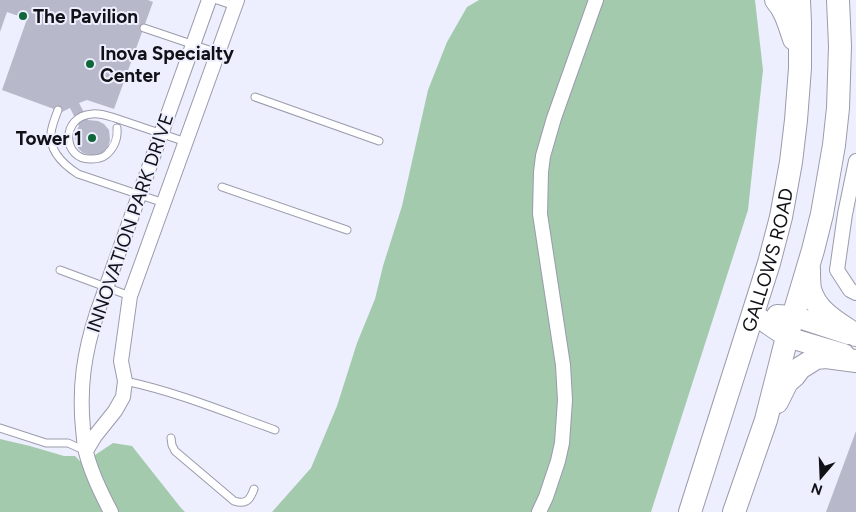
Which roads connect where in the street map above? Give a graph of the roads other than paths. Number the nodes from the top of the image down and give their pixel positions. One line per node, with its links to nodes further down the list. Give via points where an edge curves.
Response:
1 (209, 0): 9 (street, INNOVATION PARK DRIVE)
2 (217, 0): 7 (lane)
3 (596, 0): 40 (street, via 554,118 541,172 540,214 563,365 565,400 558,461)
4 (776, 0): 11 (main road, via 787,18)
5 (799, 0): 11 (main road, GALLOWS ROAD)
6 (838, 0): 23 (main road, via 840,46 834,145 822,214)
7 (236, 3): 10 (street, INNOVATION PARK DRIVE)
8 (144, 28): 9 (lane)
9 (194, 44): 10 (lane); 15 (street, INNOVATION PARK DRIVE)
10 (218, 53): 17 (street, INNOVATION PARK DRIVE)
11 (800, 59): 28 (main road, GALLOWS ROAD, via 795,128 782,217)
12 (255, 98): 16 (lane)
13 (58, 110): 20 (lane, via 51,134 55,153 61,162 78,174)
14 (117, 128): 15 (lane, via 117,141 103,157 88,160 80,157 70,146 68,136 73,122 93,114)
15 (161, 134): 17 (lane); 20 (street, INNOVATION PARK DRIVE)
16 (379, 141)
17 (186, 142): 21 (street, INNOVATION PARK DRIVE)
18 (856, 161): 26 (street, via 837,270 850,290)
19 (222, 187): 22 (lane)
20 (140, 194): 21 (lane); 25 (street, INNOVATION PARK DRIVE)
21 (164, 203): 27 (street, INNOVATION PARK DRIVE)
22 (347, 230)
23 (808, 266): 29 (main road); 30 (main road, via 810,288 819,307)
24 (60, 270): 25 (lane)
25 (106, 287): 27 (lane); 37 (street, INNOVATION PARK DRIVE, via 89,337 83,376 81,408)
26 (856, 293)
27 (130, 296): 32 (street, INNOVATION PARK DRIVE)
28 (753, 314): 29 (street); 41 (main road, GALLOWS ROAD)
29 (790, 326): 30 (street); 31 (street); 33 (main road)
30 (856, 336)
31 (856, 359): 33 (main road, via 826,357 807,363 787,382)
32 (119, 379): 35 (lane, via 186,397); 37 (street, INNOVATION PARK DRIVE, via 123,397)
33 (766, 420): 42 (main road)
34 (0, 428): 37 (lane, via 46,443 68,443)
35 (275, 430)
36 (171, 438): 38 (lane, via 175,451 234,501 248,500)
37 (86, 452): 39 (street, INNOVATION PARK DRIVE)
38 (254, 489)
39 (111, 512)
40 (539, 512)
41 (690, 512)
42 (734, 512)

